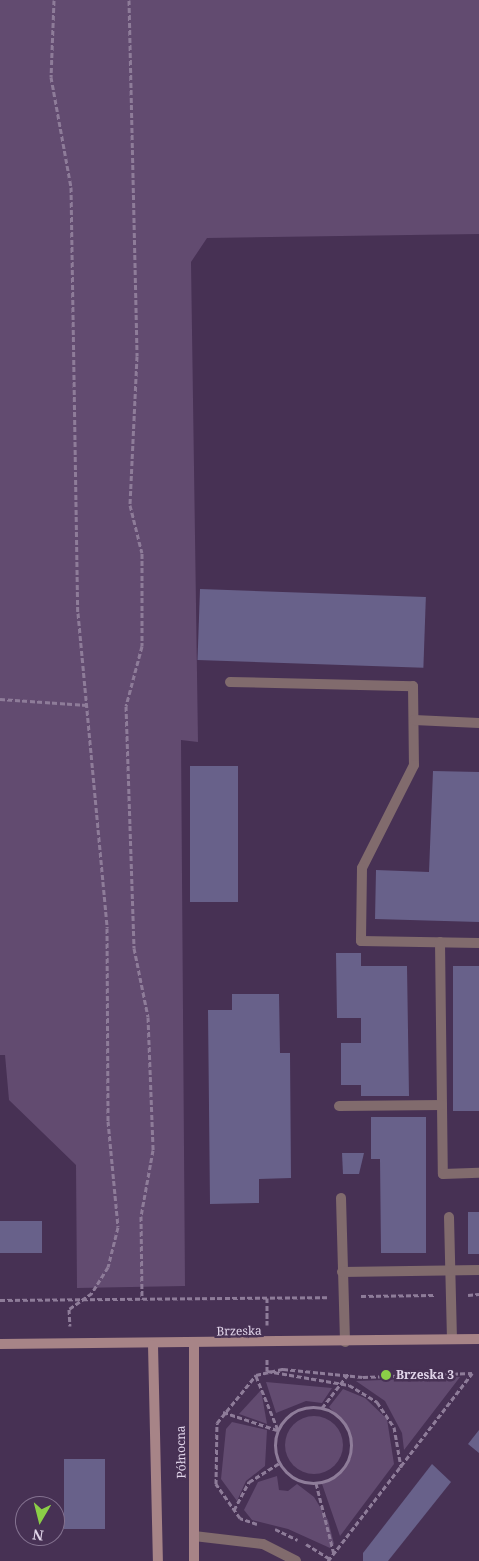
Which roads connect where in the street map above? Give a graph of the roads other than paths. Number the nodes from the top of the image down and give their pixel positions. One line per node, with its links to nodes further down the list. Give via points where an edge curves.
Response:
1 (230, 682): 2 (street, via 413,686)
2 (414, 720): 3 (street); 4 (street, via 414,765 362,868 361,941)
3 (479, 723)
4 (440, 942): 5 (street); 6 (street)
5 (479, 943)
6 (442, 1105): 7 (street); 8 (street, via 443,1174)
7 (339, 1106)
8 (479, 1173)
9 (341, 1198): 13 (street)
10 (449, 1216): 11 (street)
11 (451, 1270): 12 (street); 13 (street); 15 (street)
12 (479, 1270)
13 (342, 1272): 16 (street)
14 (479, 1338): 15 (street, Brzeska)
15 (452, 1339): 16 (street, Brzeska)
16 (345, 1342): 18 (street, Brzeska)
17 (0, 1344): 19 (street, Brzeska)
18 (194, 1344): 19 (street, Brzeska); 20 (street, Północna)
19 (153, 1345): 21 (street, Północna)
20 (194, 1536): 22 (street, Północna); 23 (street, via 263,1544)
21 (158, 1561)
22 (194, 1561)
23 (296, 1561)

